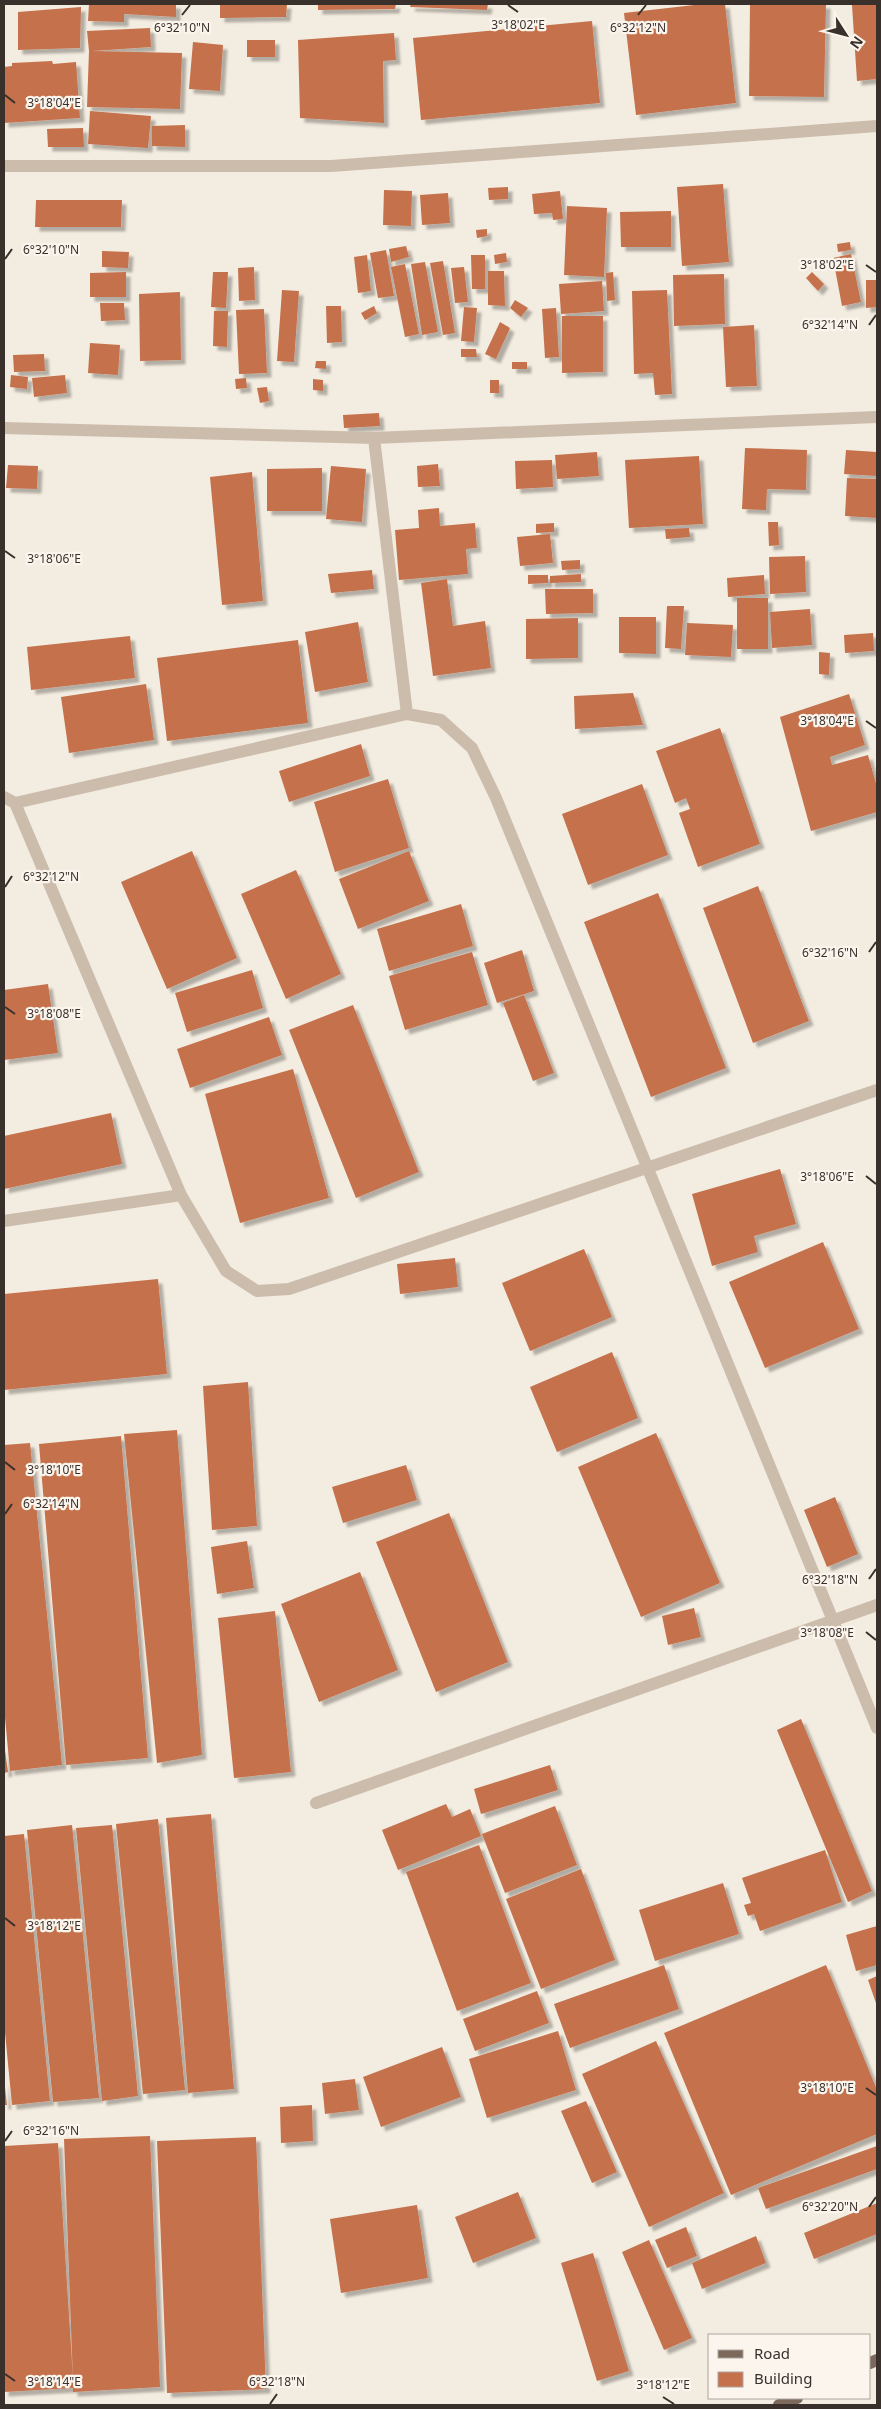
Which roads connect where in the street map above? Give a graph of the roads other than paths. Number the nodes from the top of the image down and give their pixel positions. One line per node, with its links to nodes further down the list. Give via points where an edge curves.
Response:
1 (877, 126): 2 (street, via 331,166)
2 (4, 166)
3 (877, 417): 5 (street)
4 (4, 428): 5 (street)
5 (374, 438): 6 (street)
6 (407, 714): 7 (street); 9 (street, via 441,720 472,748 496,798)
7 (10, 800): 10 (street)
8 (877, 1090): 9 (street)
9 (647, 1169): 10 (street, via 289,1289 257,1291 226,1271); 13 (street)
10 (181, 1195): 11 (street)
11 (4, 1221)
12 (877, 1605): 13 (street)
13 (834, 1619): 14 (street); 15 (street)
14 (877, 1728)
15 (316, 1804)
16 (794, 2399): 17 (main road)
17 (779, 2405)

